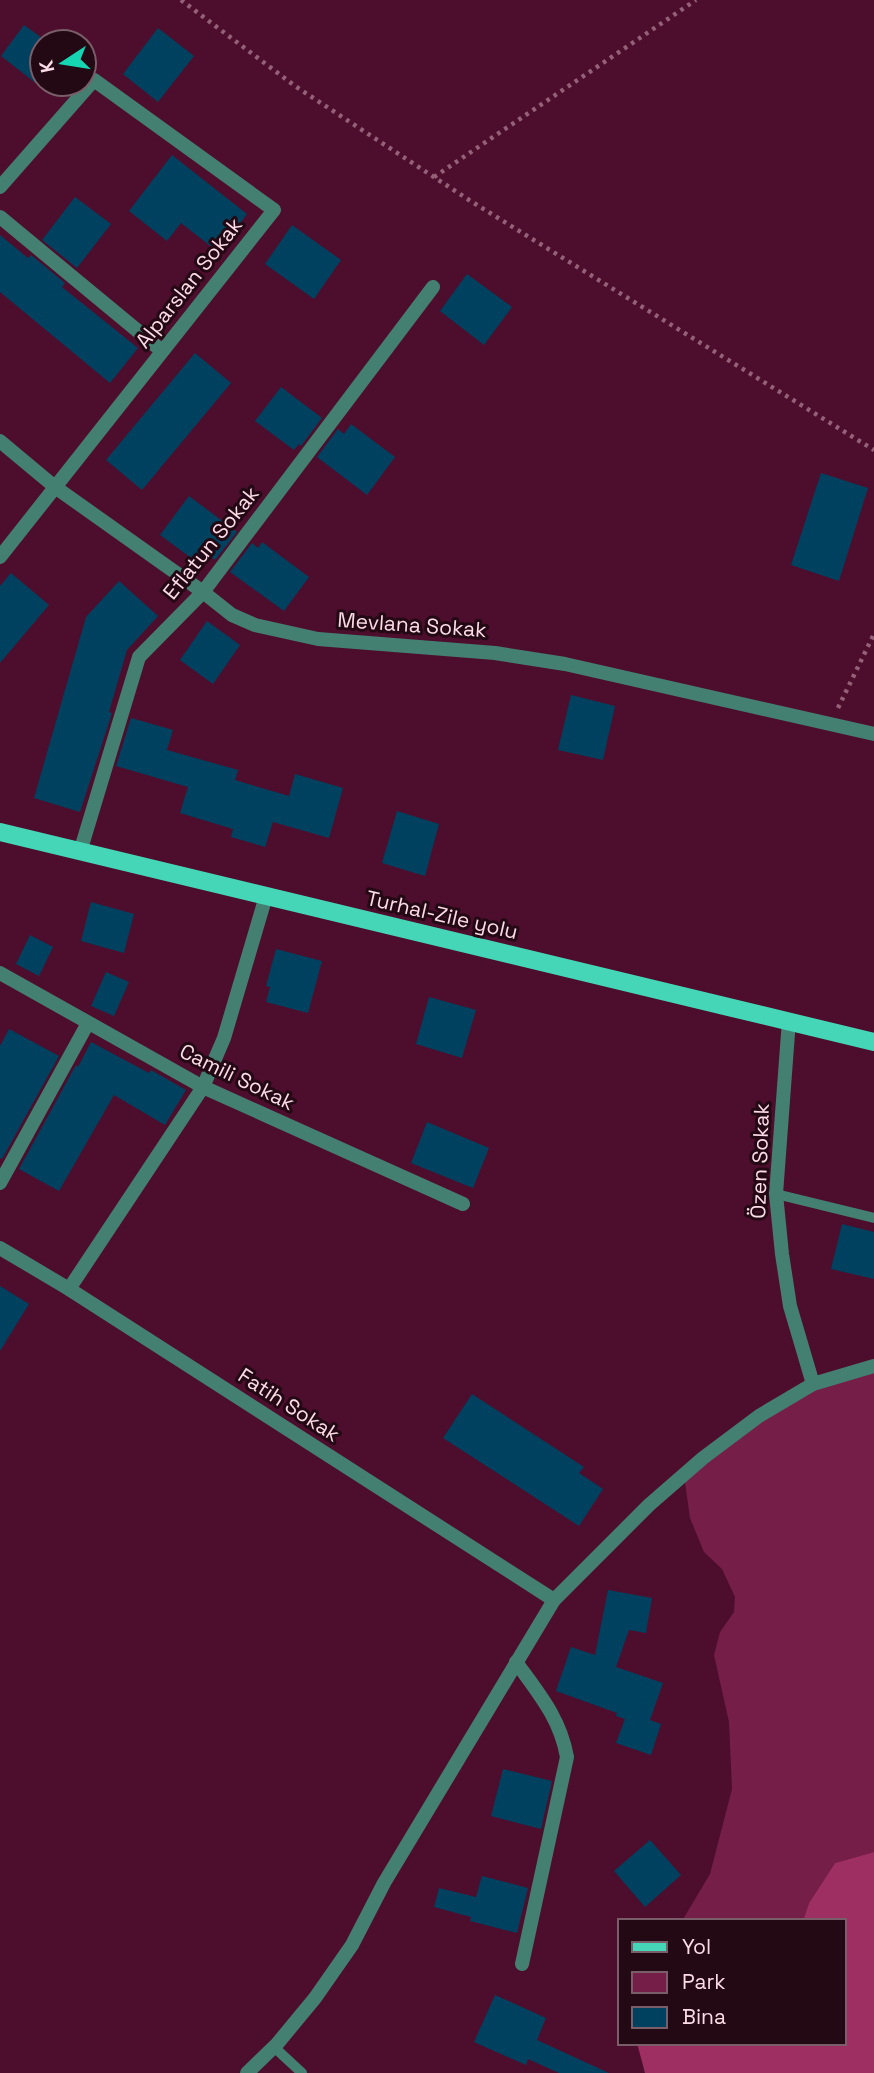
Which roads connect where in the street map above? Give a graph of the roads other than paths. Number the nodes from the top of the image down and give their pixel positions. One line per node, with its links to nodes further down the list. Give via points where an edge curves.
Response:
1 (0, 187): 4 (street, Alparslan Sokak, via 94,80 274,210)
2 (0, 217): 4 (street)
3 (433, 287): 8 (street, Eflatun Sokak)
4 (162, 351): 6 (street, Alparslan Sokak)
5 (0, 441): 6 (street, Mevlana Sokak)
6 (55, 487): 7 (street, Alparslan Sokak); 8 (street, Mevlana Sokak)
7 (0, 557)
8 (204, 592): 9 (street, Mevlana Sokak, via 232,615 288,634 565,664); 11 (street, Eflatun Sokak, via 139,657)
9 (874, 734)
10 (0, 832): 11 (main road, Turhal-Zile yolu)
11 (79, 852): 12 (main road, Turhal-Zile yolu)
12 (266, 896): 14 (main road, Turhal-Zile yolu); 17 (street, via 224,1038)
13 (0, 973): 15 (street, Camili Sokak)
14 (789, 1020): 16 (main road, Turhal-Zile yolu); 19 (street, Özen Sokak)
15 (88, 1023): 17 (street, Camili Sokak); 18 (street)
16 (874, 1042)
17 (203, 1087): 20 (street, Camili Sokak); 23 (street)
18 (0, 1183)
19 (776, 1194): 21 (lane); 25 (street, Özen Sokak, via 790,1306)
20 (463, 1204)
21 (874, 1218)
22 (0, 1248): 23 (street, Fatih Sokak)
23 (69, 1289): 26 (street, Fatih Sokak)
24 (874, 1366): 25 (street)
25 (813, 1384): 26 (street, via 759,1416 703,1458)
26 (554, 1600): 27 (street)
27 (516, 1662): 28 (street, via 554,1716 567,1757); 29 (street, via 352,1945)
28 (522, 1964)
29 (274, 2047): 30 (street); 31 (lane)
30 (247, 2073)
31 (302, 2073)

